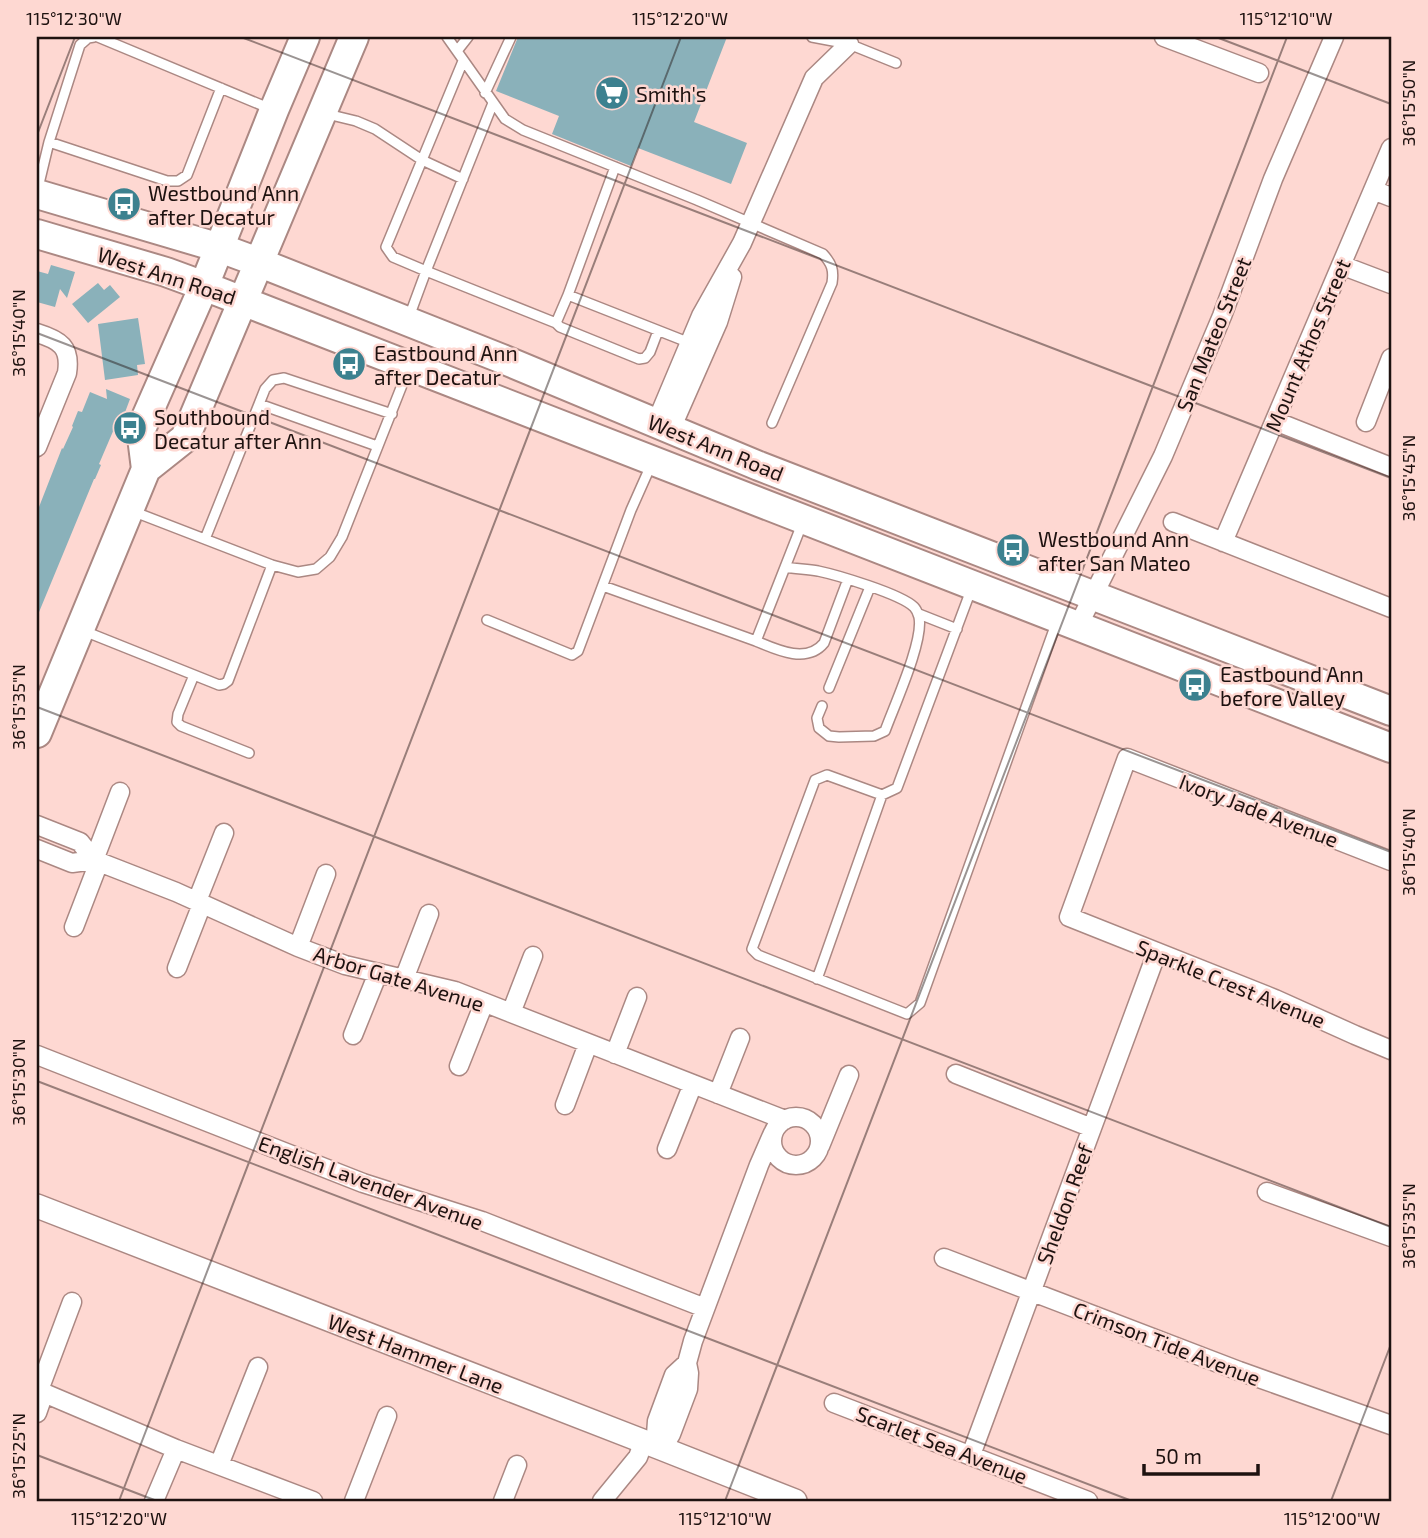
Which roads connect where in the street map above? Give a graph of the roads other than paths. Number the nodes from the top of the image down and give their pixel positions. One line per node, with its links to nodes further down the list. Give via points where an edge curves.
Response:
1 (96, 37): 16 (lane); 21 (lane, via 80,45)
2 (305, 37): 19 (main road)
3 (354, 37): 20 (main road)
4 (447, 37): 12 (lane)
5 (468, 37): 12 (lane)
6 (511, 37): 17 (lane)
7 (812, 37): 11 (lane)
8 (1164, 37): 10 (street)
9 (1334, 37): 72 (street, San Mateo Street, via 1163,456)
10 (1199, 43): 15 (street)
11 (849, 44): 14 (lane); 29 (street, via 814,78)
12 (457, 51): 13 (lane)
13 (463, 61): 17 (lane); 23 (lane)
14 (896, 63)
15 (1259, 73)
16 (221, 88): 19 (lane); 21 (lane, via 187,175 178,181)
17 (485, 93): 18 (lane)
18 (493, 103): 24 (lane, via 505,119 523,130); 25 (lane)
19 (274, 110): 32 (main road)
20 (322, 113): 23 (lane, via 374,129); 33 (main road)
21 (49, 142): 27 (lane)
22 (1391, 148): 26 (street, Mount Athos Street)
23 (422, 160): 25 (lane); 35 (lane, via 386,247 393,257)
24 (615, 167): 29 (lane); 38 (lane)
25 (463, 179): 35 (lane)
26 (1373, 190): 28 (street); 34 (street, Mount Athos Street)
27 (37, 194): 32 (main road, West Ann Road)
28 (1391, 197)
29 (751, 223): 31 (street); 53 (lane, via 823,254 834,270)
30 (37, 234): 37 (main road, West Ann Road)
31 (742, 243): 44 (street); 54 (street, via 718,322)
32 (219, 248): 33 (main road, West Ann Road); 37 (main road)
33 (258, 262): 39 (main road); 40 (main road, West Ann Road)
34 (1341, 265): 36 (street); 51 (street, Mount Athos Street)
35 (426, 271): 40 (lane); 41 (lane)
36 (1391, 284)
37 (204, 286): 39 (main road, West Ann Road); 60 (main road, via 141,429)
38 (568, 295): 41 (lane); 42 (lane)
39 (243, 300): 45 (main road, West Ann Road); 60 (main road, via 185,439)
40 (407, 321): 54 (main road, West Ann Road)
41 (556, 323): 42 (lane, via 639,359 650,352)
42 (658, 331): 44 (lane)
43 (37, 333): 50 (street, via 55,340 66,351 68,365)
44 (690, 343): 54 (street)
45 (410, 365): 48 (lane); 49 (main road, West Ann Road)
46 (1389, 369): 52 (street)
47 (259, 404): 48 (lane, via 265,388 284,377); 55 (lane); 64 (lane)
48 (392, 414): 55 (lane)
49 (541, 417): 54 (main road, via 624,433); 57 (main road, West Ann Road)
50 (43, 418): 56 (street)
51 (1275, 421): 59 (street); 65 (street, Mount Athos Street)
52 (1366, 422)
53 (772, 424)
54 (663, 426): 58 (main road, West Ann Road)
55 (377, 446): 66 (lane, via 342,537 330,556 316,569 298,572)
56 (37, 447)
57 (653, 460): 58 (main road, via 681,450); 62 (main road, West Ann Road); 70 (lane)
58 (759, 466): 72 (main road, West Ann Road)
59 (1391, 467)
60 (146, 469): 61 (main road)
61 (129, 509): 64 (lane); 77 (main road)
62 (804, 519): 67 (lane); 69 (main road, West Ann Road)
63 (1173, 522): 65 (street)
64 (205, 539): 66 (lane)
65 (1223, 542): 73 (street)
66 (272, 565): 80 (lane, via 228,681 219,685)
67 (785, 567): 68 (lane); 79 (lane)
68 (848, 579): 71 (lane); 79 (lane, via 818,650 783,652)
69 (973, 585): 76 (main road, West Ann Road); 78 (lane)
70 (603, 586): 75 (lane, via 578,651 572,655); 79 (lane)
71 (870, 587): 74 (lane, via 913,606); 81 (lane)
72 (1093, 596): 76 (street, San Mateo Street); 83 (main road, West Ann Road)
73 (1391, 608)
74 (919, 614): 78 (lane); 82 (lane, via 912,660 885,731 874,736 829,736 819,728)
75 (487, 620)
76 (1068, 622): 85 (main road, West Ann Road); 105 (lane, via 920,1003 907,1014)
77 (79, 629): 80 (lane); 84 (main road)
78 (957, 629): 88 (lane, via 897,788)
79 (756, 640)
80 (194, 675): 86 (lane, via 177,722)
81 (829, 688)
82 (822, 706)
83 (1391, 711)
84 (37, 733)
85 (1391, 748)
86 (249, 753)
87 (120, 792): 92 (street)
88 (882, 795): 105 (lane); 105 (lane, via 827,775 815,780 752,949)
89 (37, 825): 92 (street, Arbor Gate Avenue, via 80,842)
90 (224, 833): 95 (street)
91 (37, 849): 92 (street, Arbor Gate Avenue, via 72,863)
92 (96, 861): 95 (street, Arbor Gate Avenue); 98 (street)
93 (1391, 862): 97 (street, Ivory Jade Avenue, via 1127,758)
94 (326, 874): 99 (street)
95 (200, 902): 99 (street, Arbor Gate Avenue); 102 (street)
96 (429, 914): 104 (street)
97 (1069, 918): 100 (street, Sparkle Crest Avenue)
98 (74, 928)
99 (298, 947): 103 (street, Arbor Gate Avenue)
100 (1157, 952): 112 (street, Sparkle Crest Avenue); 122 (street, Sheldon Reef)
101 (533, 956): 108 (street)
102 (177, 968)
103 (377, 973): 104 (street, Arbor Gate Avenue); 109 (street)
104 (404, 979): 107 (street, Arbor Gate Avenue)
105 (817, 979)
106 (637, 997): 113 (street)
107 (484, 1003): 108 (street, Arbor Gate Avenue); 115 (street)
108 (510, 1013): 111 (street, Arbor Gate Avenue)
109 (354, 1035)
110 (740, 1038): 119 (street)
111 (588, 1044): 113 (street, Arbor Gate Avenue); 120 (street)
112 (1391, 1050)
113 (615, 1054): 118 (street, Arbor Gate Avenue)
114 (37, 1055): 131 (street, English Lavender Avenue, via 354,1179 482,1221)
115 (460, 1066)
116 (956, 1074): 122 (street)
117 (849, 1075): 124 (street)
118 (693, 1084): 119 (street, Arbor Gate Avenue); 123 (street)
119 (718, 1094): 121 (street, Arbor Gate Avenue)
120 (565, 1105)
121 (779, 1126): 124 (street, via 792,1117 808,1120 819,1133); 124 (street, via 773,1149 784,1162 808,1162); 131 (street, via 759,1165)
122 (1092, 1128): 129 (street, Sheldon Reef)
123 (667, 1149)
124 (819, 1149)
125 (1267, 1192): 127 (street)
126 (37, 1206): 138 (street, West Hammer Lane)
127 (1391, 1237)
128 (944, 1258): 129 (street, Crimson Tide Avenue)
129 (1031, 1291): 137 (street, Crimson Tide Avenue); 140 (street, Sheldon Reef)
130 (72, 1302): 133 (street)
131 (705, 1308): 138 (street, via 687,1363 674,1375)
132 (258, 1367): 141 (street)
133 (40, 1391): 135 (street); 139 (street)
134 (834, 1402): 140 (street, Scarlet Sea Avenue)
135 (37, 1413)
136 (387, 1416): 145 (street)
137 (1391, 1425)
138 (651, 1444): 147 (street); 148 (street, West Hammer Lane)
139 (176, 1449): 141 (street); 144 (street)
140 (971, 1455): 149 (street, Scarlet Sea Avenue)
141 (219, 1465): 143 (street)
142 (517, 1465): 146 (street)
143 (308, 1500)
144 (154, 1501)
145 (354, 1501)
146 (503, 1501)
147 (602, 1501)
148 (795, 1501)
149 (1088, 1501)

